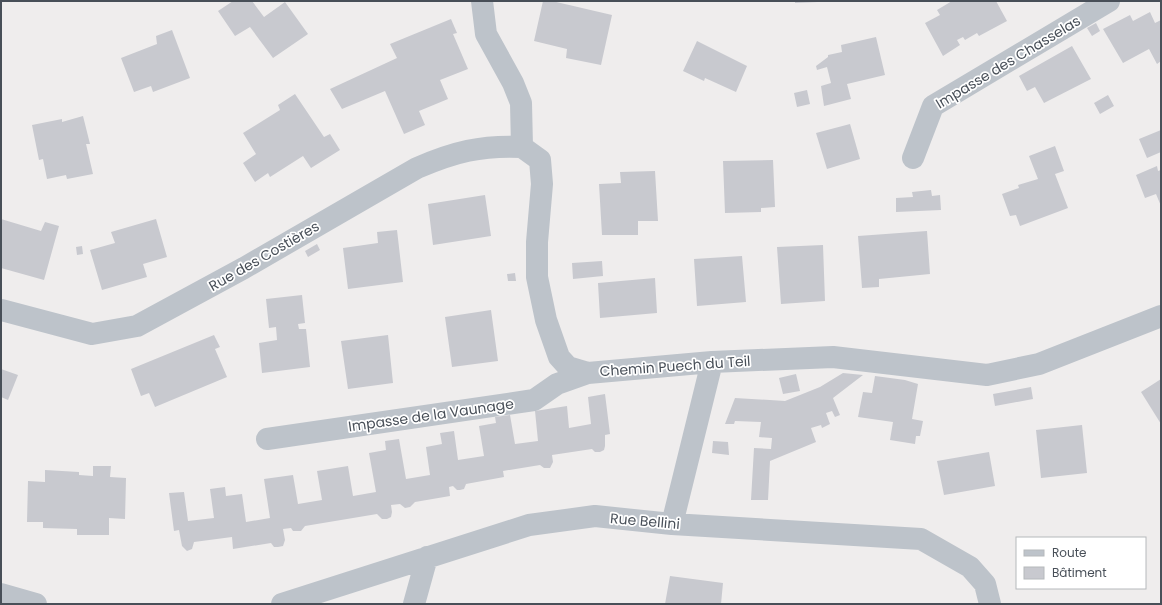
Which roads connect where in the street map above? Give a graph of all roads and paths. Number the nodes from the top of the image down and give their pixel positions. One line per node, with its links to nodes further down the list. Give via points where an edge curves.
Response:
1 (482, 1): 3 (street, via 486,34 521,103)
2 (1109, 1): 4 (street, Impasse des Chasselas, via 933,106)
3 (522, 147): 5 (street, Rue des Costières, via 479,148 446,155 417,168 244,268 137,326 92,334); 8 (street, Chemin Puech du Teil, via 540,160 542,184 537,277 546,320 559,356 568,367)
4 (913, 158)
5 (1, 310)
6 (1161, 316): 7 (street, Chemin Puech du Teil, via 1039,364 987,375 833,357)
7 (712, 362): 8 (street, Chemin Puech du Teil); 10 (street)
8 (588, 373): 9 (street, Impasse de la Vaunage, via 558,384 534,400)
9 (267, 439)
10 (672, 524): 11 (street, Rue Bellini, via 595,516 529,525); 16 (street, Rue Bellini, via 921,539 970,567 985,584)
11 (427, 557): 14 (street, Rue Bellini); 15 (street)
12 (1, 594): 13 (street)
13 (36, 604)
14 (282, 604)
15 (414, 604)
16 (990, 604)

